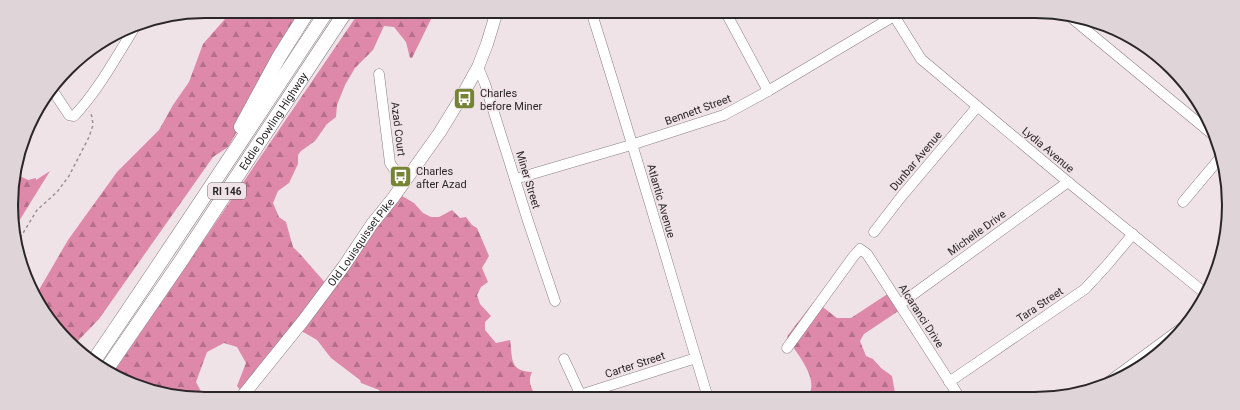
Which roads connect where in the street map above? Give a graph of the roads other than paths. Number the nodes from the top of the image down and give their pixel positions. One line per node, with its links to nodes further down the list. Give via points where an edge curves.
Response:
1 (304, 18): 23 (highway, via 260,89)
2 (322, 18): 23 (highway, Eddie Dowling Highway / RI 146)
3 (341, 18): 35 (highway, Eddie Dowling Highway / RI 146, via 181,262)
4 (495, 18): 11 (main road, Old Louisquisset Pike)
5 (593, 18): 17 (street, Atlantic Avenue)
6 (729, 18): 13 (street)
7 (886, 18): 13 (street, Bennett Street)
8 (895, 18): 15 (street, Lydia Avenue, via 922,59)
9 (1078, 23): 16 (street)
10 (131, 33): 14 (street, via 74,116 69,115)
11 (478, 67): 19 (street, Miner Street); 20 (main road, Old Louisquisset Pike, via 440,132)
12 (379, 74): 20 (street, Azad Court, via 390,163)
13 (768, 91): 17 (street, Bennett Street, via 724,115)
14 (55, 95)
15 (977, 107): 21 (street, Lydia Avenue); 24 (street, Dunbar Avenue, via 901,196)
16 (1206, 129)
17 (632, 145): 19 (street, Bennett Street); 32 (street, Atlantic Avenue)
18 (1217, 162): 22 (street)
19 (515, 179): 27 (street, Miner Street)
20 (405, 181): 37 (main road, Old Louisquisset Pike, via 303,321)
21 (1068, 182): 25 (street, Lydia Avenue); 28 (street, Michelle Drive)
22 (1183, 202)
23 (184, 228): 31 (highway, Eddie Dowling Highway / RI 146)
24 (874, 232)
25 (1133, 234): 26 (street, Lydia Avenue); 36 (street, Tara Street, via 1085,288)
26 (1202, 290)
27 (555, 301)
28 (900, 304): 30 (street, Alcaranci Drive, via 867,254 860,249); 36 (street, Alcaranci Drive)
29 (1160, 344): 34 (street)
30 (787, 348)
31 (96, 357)
32 (696, 358): 39 (street, Carter Street); 40 (street, Atlantic Avenue)
33 (564, 359): 38 (street)
34 (1133, 364)
35 (109, 366)
36 (949, 382): 41 (street, Alcaranci Drive)
37 (246, 392)
38 (579, 392)
39 (593, 392)
40 (706, 392)
41 (956, 392)

